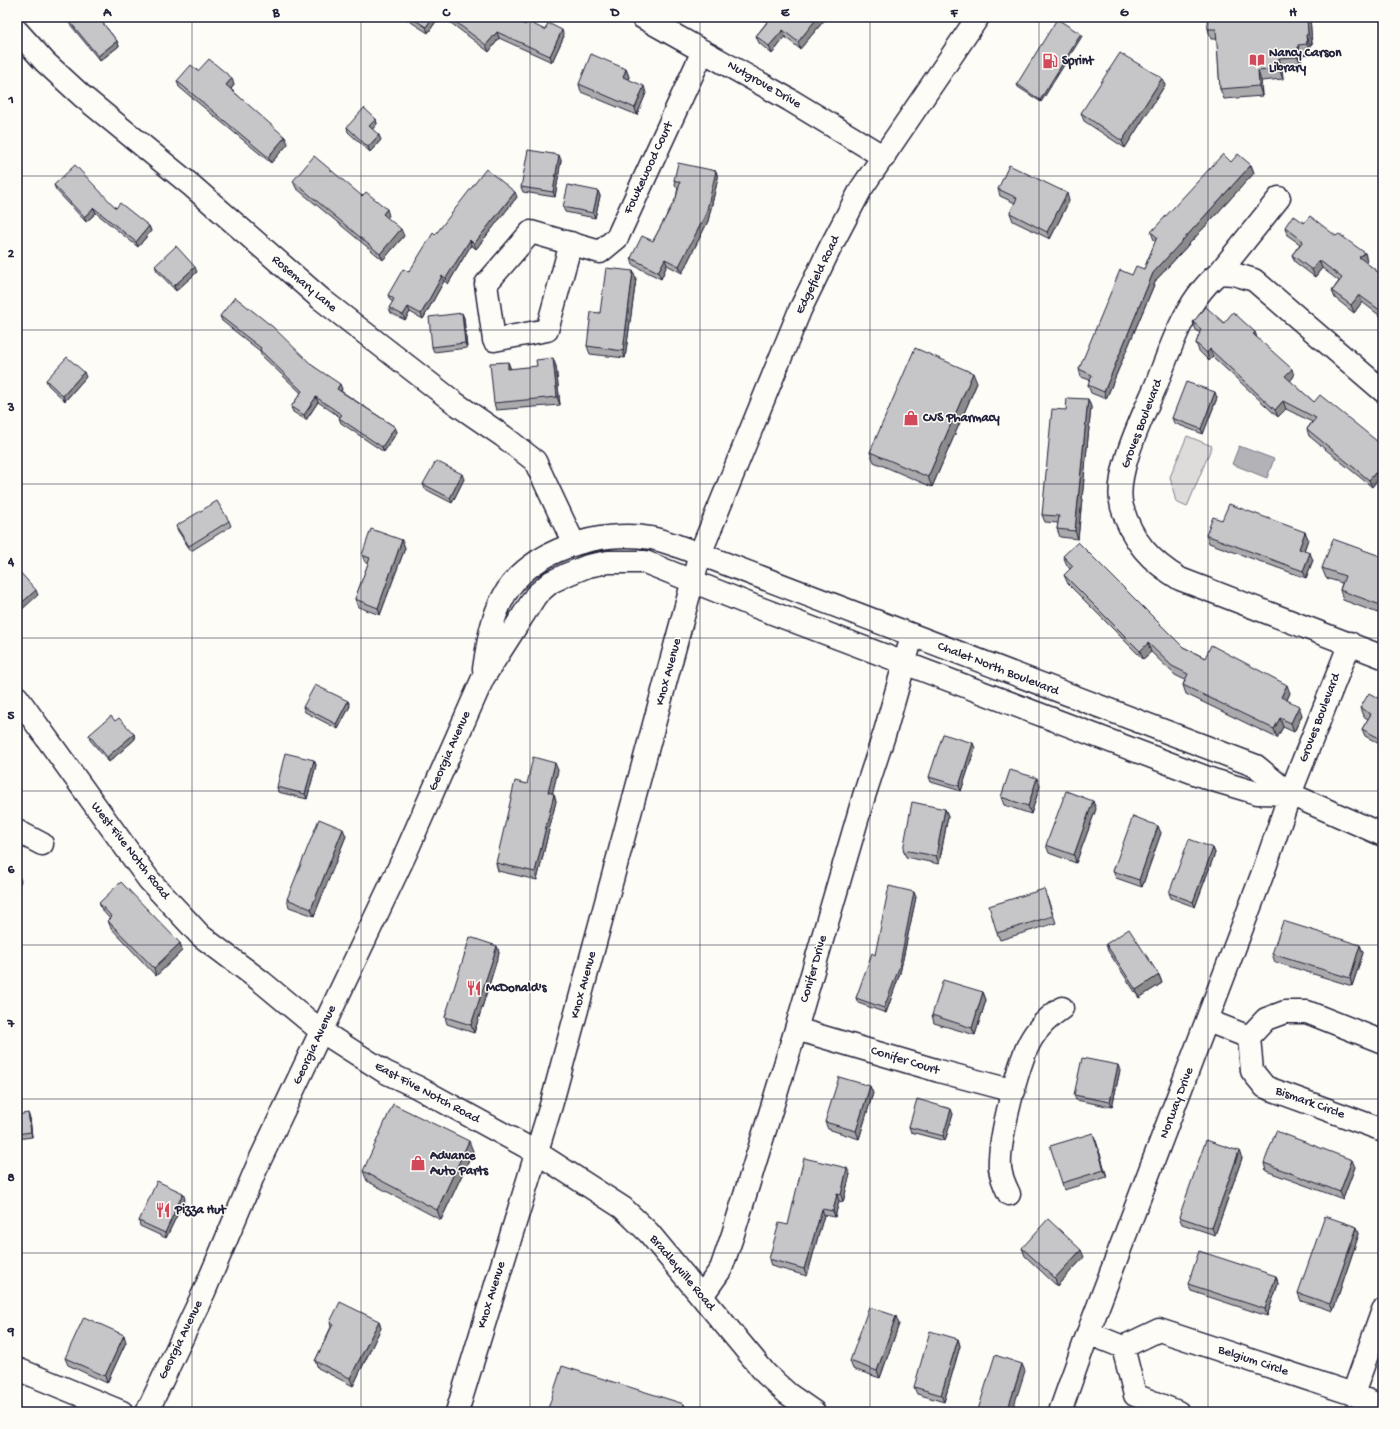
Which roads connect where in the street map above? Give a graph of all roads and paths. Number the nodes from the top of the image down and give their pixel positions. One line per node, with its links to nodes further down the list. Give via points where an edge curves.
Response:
1 (642, 17): 4 (street, Nutgrove Drive)
2 (978, 17): 5 (street, Edgefield Road)
3 (17, 31): 10 (street, Rosemary Lane, via 45,62 82,96 192,186 321,299 443,394 535,461)
4 (703, 51): 5 (street, Nutgrove Drive); 7 (street, Fowkewood Court, via 617,238 600,252)
5 (884, 157): 11 (street, Edgefield Road, via 862,189 800,310)
6 (1279, 198): 8 (street, Groves Boulevard)
7 (571, 244): 7 (street, Fowkewood Court, via 531,232 486,284 494,340 547,330)
8 (1219, 273): 9 (street, via 1254,280); 14 (street, Groves Boulevard, via 1208,282 1178,332 1126,457 1121,483 1122,506 1144,550 1159,566 1174,576)
9 (1383, 391)
10 (574, 544): 11 (street, Georgia Avenue, via 590,540 652,538); 17 (street, Georgia Avenue, via 530,567 518,576 504,596 491,627)
11 (700, 554): 12 (street, Knox Avenue); 13 (street, Chalet North Boulevard)
12 (692, 581): 16 (street, Chalet North Boulevard); 17 (street, Georgia Avenue, via 645,562 628,561 588,566 551,582 536,595); 31 (street, Knox Avenue, via 592,956)
13 (912, 636): 16 (street, Conifer Drive); 19 (street, Chalet North Boulevard, via 1256,766)
14 (1350, 643): 15 (street, Groves Boulevard); 19 (street, Groves Boulevard)
15 (1383, 657)
16 (906, 663): 19 (street, Chalet North Boulevard, via 1214,780 1257,793); 25 (street, Conifer Drive)
17 (483, 678): 26 (street, Georgia Avenue, via 404,857)
18 (17, 697): 26 (street, West Five Notch Road, via 149,880 200,936 262,982)
19 (1290, 794): 21 (street, Chalet North Boulevard); 24 (street, Norway Drive)
20 (17, 832): 22 (street)
21 (1383, 836)
22 (42, 844)
23 (1062, 1008): 29 (street, via 1041,1026 1032,1038 1025,1052)
24 (1208, 1021): 27 (street); 35 (street, Norway Drive)
25 (796, 1029): 29 (street, Conifer Court); 33 (street, Conifer Drive, via 726,1255 721,1269)
26 (321, 1031): 31 (street, East Five Notch Road, via 385,1072); 41 (street, Georgia Avenue, via 259,1162 204,1292)
27 (1249, 1037): 28 (street, via 1266,1018 1285,1012 1307,1012); 30 (street, Bismark Circle, via 1252,1071 1265,1087)
28 (1383, 1042)
29 (1014, 1091): 32 (street, via 1000,1157 1000,1170)
30 (1383, 1130)
31 (536, 1152): 33 (street, Bradleyville Road, via 623,1208 649,1233); 42 (street, Knox Avenue)
32 (1009, 1194)
33 (702, 1296): 43 (street, Bradleyville Road, via 766,1374 788,1394)
34 (1383, 1310): 38 (street)
35 (1088, 1333): 36 (street); 44 (street, Norway Drive)
36 (1123, 1347): 38 (street, Belgium Circle, via 1159,1330); 45 (street, via 1135,1395)
37 (17, 1369): 40 (street)
38 (1354, 1394): 39 (street, Belgium Circle)
39 (1383, 1407)
40 (122, 1412)
41 (146, 1412)
42 (457, 1412)
43 (814, 1412)
44 (1060, 1412)
45 (1178, 1412)

